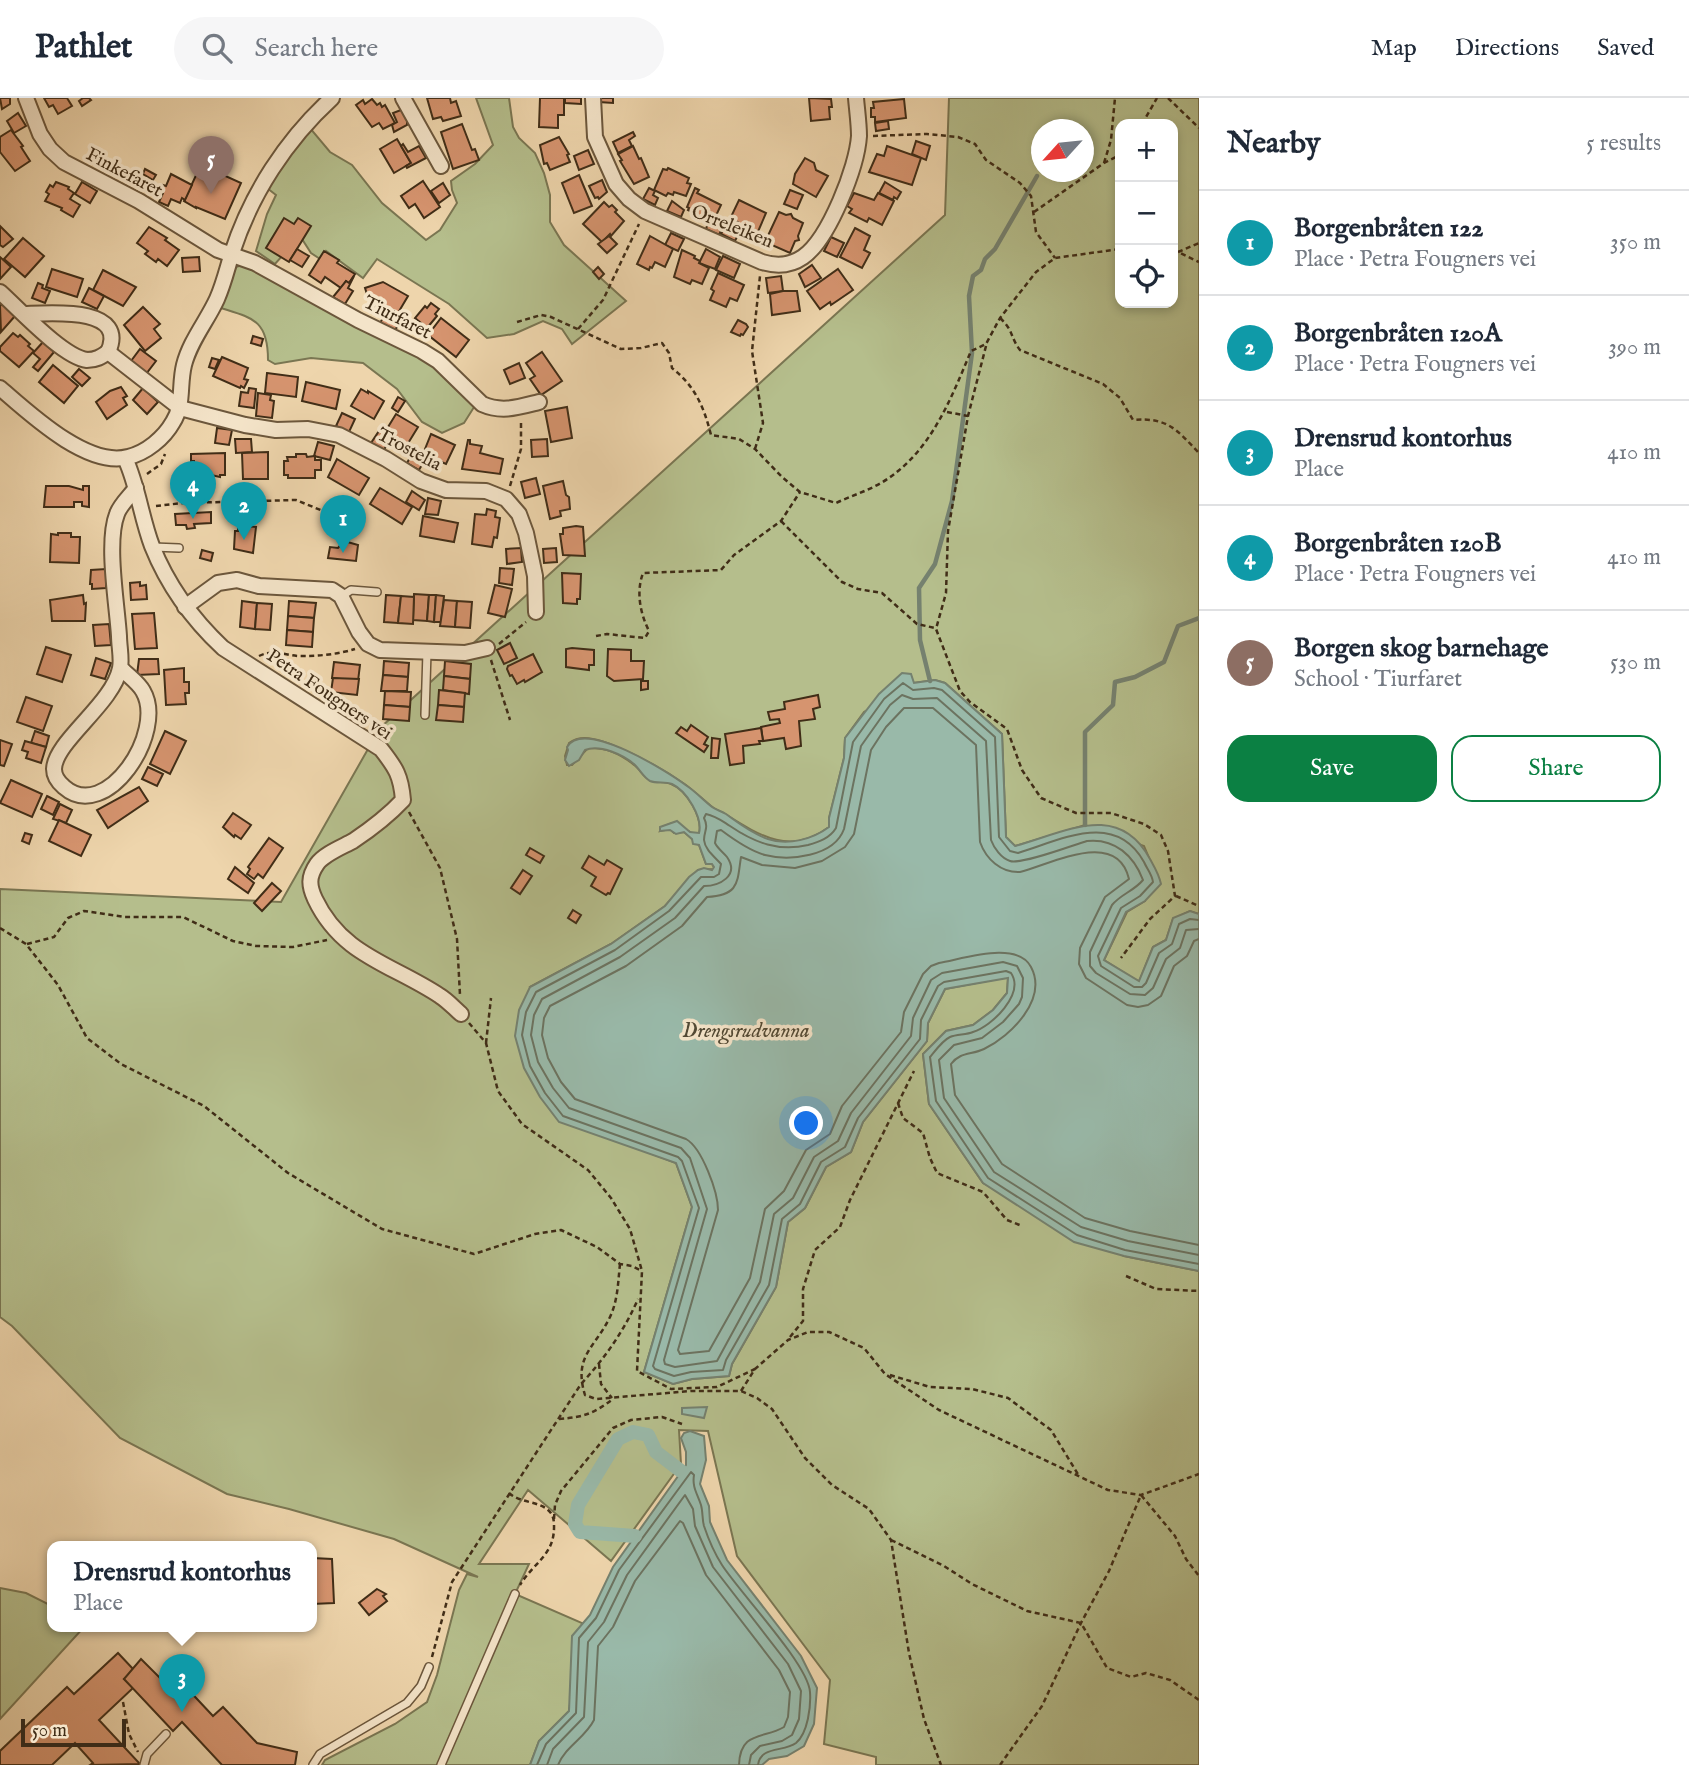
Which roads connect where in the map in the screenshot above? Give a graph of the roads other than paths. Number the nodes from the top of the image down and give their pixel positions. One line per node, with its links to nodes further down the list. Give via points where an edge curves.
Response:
1 (26, 98): 7 (street, Finkefaret, via 40,134 65,162 218,250)
2 (332, 98): 7 (street, via 285,148 260,186)
3 (403, 98): 6 (street)
4 (593, 98): 5 (street, Orreleiken, via 595,137 616,184 629,199 645,212 776,266 802,259 813,249 836,211 859,136)
5 (856, 98)
6 (441, 166)
7 (232, 253): 12 (street, Tiurfaret, via 438,361 482,404 507,410); 13 (street, via 227,276 184,365)
8 (0, 292): 9 (street)
9 (25, 314): 10 (street, via 69,354 90,360); 10 (street, via 97,319 112,334)
10 (108, 352): 13 (street)
11 (0, 388): 14 (street, via 79,448 102,457)
12 (539, 402)
13 (180, 408): 14 (street, via 158,441); 21 (street, Trostelia, via 245,425 340,435 421,481 446,490 486,491 506,499 519,514 526,533 535,576)
14 (125, 458): 15 (street, Petra Fougners vei)
15 (136, 488): 16 (street, Petra Fougners vei); 24 (street, via 117,513 112,536)
16 (153, 547): 17 (lane); 20 (street, Petra Fougners vei)
17 (179, 548)
18 (377, 592): 19 (lane, via 351,590)
19 (341, 596): 20 (street, via 332,590 259,586 237,580 218,583); 23 (street, via 368,644 380,650)
20 (185, 607): 26 (street, Petra Fougners vei, via 223,648 381,749 399,775 403,800 389,815 319,861 309,883 328,922 341,936 372,960 442,997)
21 (536, 612)
22 (487, 649): 23 (street)
23 (427, 652): 25 (lane)
24 (121, 668): 24 (street, via 103,701 56,757 58,782 82,796 99,793 115,782 135,760 146,734 150,711 143,690)
25 (425, 715)
26 (461, 1014)
27 (514, 1594): 32 (lane)
28 (429, 1667): 31 (lane, via 407,1703 320,1754)
29 (166, 1734): 30 (lane)
30 (144, 1764)
31 (313, 1765)
32 (441, 1765)

